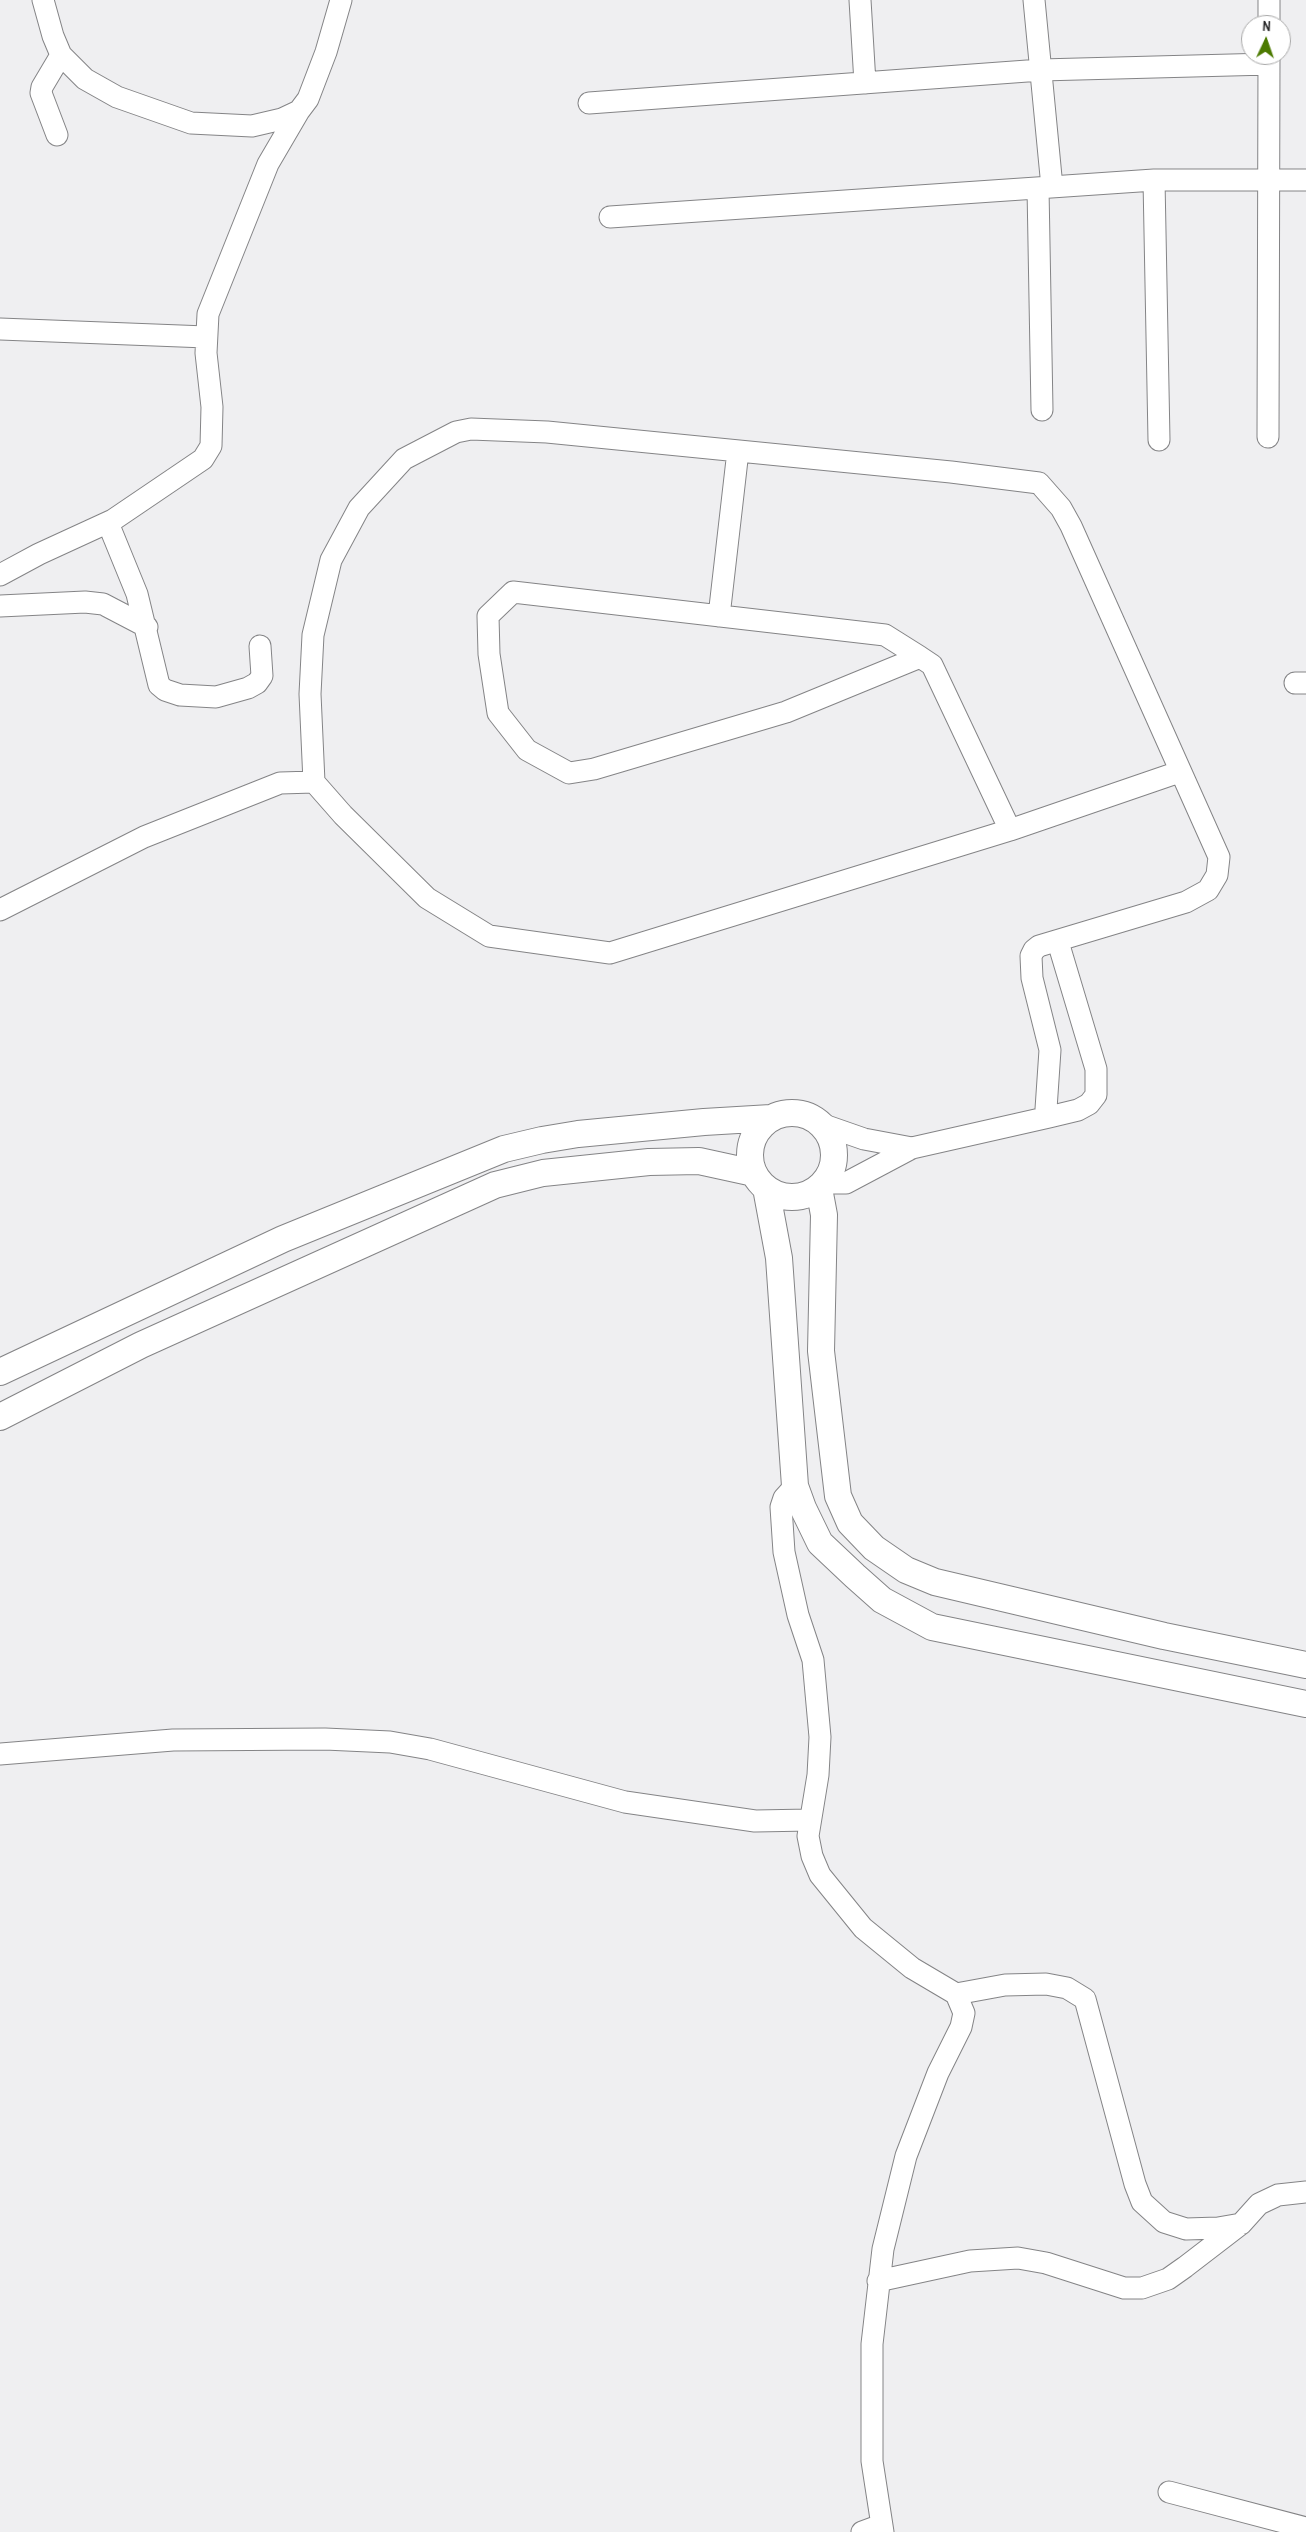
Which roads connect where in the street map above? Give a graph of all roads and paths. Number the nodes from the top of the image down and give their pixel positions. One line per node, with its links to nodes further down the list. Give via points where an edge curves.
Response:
1 (43, 0): 7 (street)
2 (341, 0): 13 (street, via 308,99)
3 (860, 0): 11 (street)
4 (1034, 0): 10 (street)
5 (1269, 0): 6 (street)
6 (1269, 15)
7 (61, 55): 13 (street, via 85,79 117,97 191,124 252,126); 14 (street, via 41,94)
8 (1241, 61): 10 (street)
9 (1269, 65): 17 (street)
10 (1041, 70): 11 (street); 18 (street)
11 (865, 83): 12 (street)
12 (589, 103)
13 (299, 111): 21 (street, via 268,164 232,250 208,314)
14 (57, 135)
15 (1154, 180): 17 (street); 18 (street); 24 (street)
16 (1306, 180): 17 (street)
17 (1269, 181): 23 (street)
18 (1045, 188): 19 (street); 22 (street)
19 (610, 217)
20 (0, 329): 21 (street)
21 (206, 337): 26 (street, via 212,407 211,446 203,459)
22 (1042, 410)
23 (1268, 437)
24 (1159, 440)
25 (738, 451): 29 (street); 33 (street, via 1040,483 1071,526); 34 (street, via 547,432 471,430 456,432 404,459 358,508 331,560 313,635 310,694)
26 (108, 523): 27 (street); 30 (street, via 137,594)
27 (0, 575)
28 (0, 606): 30 (street, via 103,604)
29 (720, 616): 32 (street, via 885,635); 32 (street, via 513,592 488,616 489,654 498,713 526,750 569,773 594,769 786,712)
30 (146, 626): 31 (street, via 159,685 180,695 216,697 256,684 263,670)
31 (260, 646)
32 (920, 657): 35 (street, via 932,665)
33 (1179, 772): 35 (street); 37 (street, via 1219,857 1217,875 1208,890 1150,915)
34 (314, 782): 35 (street, via 426,898 489,936 610,953); 36 (street, via 280,783 144,837)
35 (1010, 830)
36 (0, 910)
37 (1058, 942): 38 (street, via 1034,950 1030,968 1050,1050 1046,1100); 38 (street, via 1098,1084 1096,1095 1089,1104)
38 (1049, 1117): 41 (street)
39 (771, 1118): 40 (street, via 797,1113 810,1116); 42 (street, via 752,1142 750,1158); 44 (street, via 578,1134 504,1149 282,1240)
40 (821, 1124): 41 (street, via 864,1139); 43 (street, via 835,1153 832,1169)
41 (912, 1148): 43 (street, via 846,1183)
42 (760, 1181): 43 (street, via 787,1197 809,1194); 45 (street, via 699,1161 649,1162 543,1173 495,1185 141,1345); 46 (street, via 779,1258)
43 (822, 1185): 47 (street, via 822,1352 838,1496 850,1523 874,1548 906,1570 935,1582 1164,1636)
44 (0, 1372)
45 (0, 1417)
46 (794, 1486): 48 (street, via 820,1543 882,1600 932,1627); 50 (street, via 780,1507 784,1552 798,1615 813,1660 820,1737)
47 (1306, 1665)
48 (1306, 1704)
49 (0, 1754): 50 (street, via 173,1740 390,1742 430,1749 625,1802 755,1821)
50 (810, 1820): 51 (street, via 808,1836 820,1875 863,1928 912,1968)
51 (956, 1994): 53 (street, via 1005,1985 1046,1984 1066,1988 1085,1999 1142,2202 1164,2222 1186,2228); 54 (street, via 964,2013 961,2027 938,2073 906,2156)
52 (1306, 2192): 53 (street, via 1278,2195 1259,2204)
53 (1241, 2224): 54 (street, via 1168,2279 1142,2288 1124,2288 1046,2263 1018,2258 970,2261)
54 (878, 2281): 57 (street, via 872,2344 872,2461)
55 (1169, 2492): 56 (street)
56 (1306, 2528)
57 (876, 2530)

